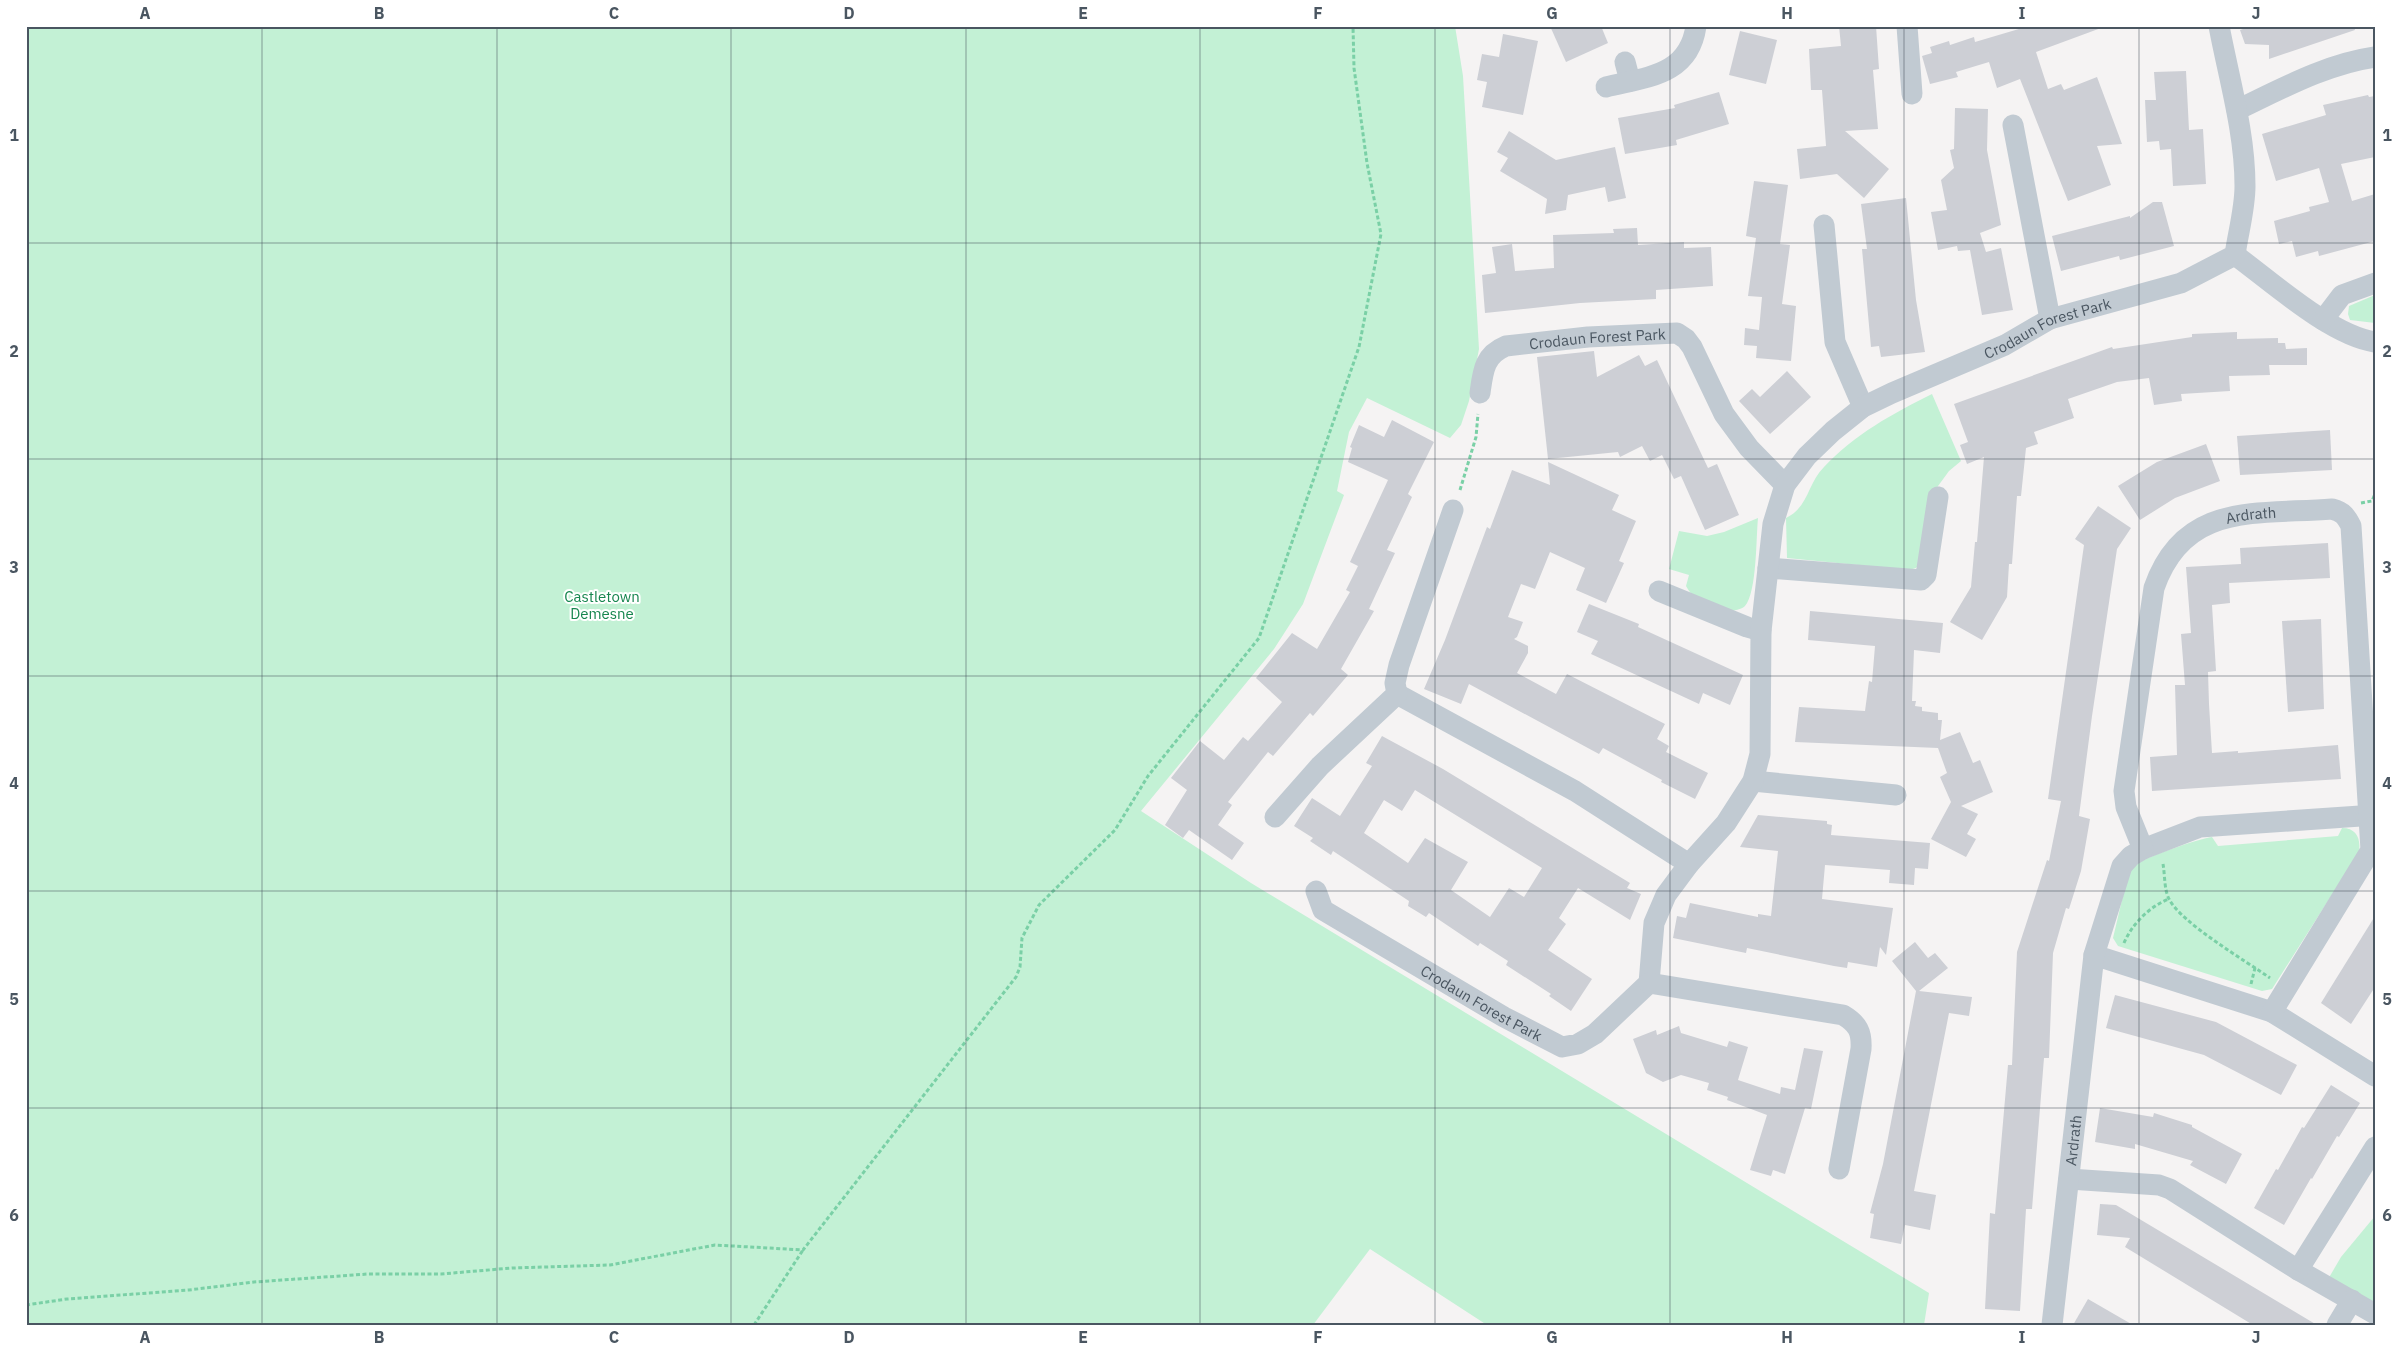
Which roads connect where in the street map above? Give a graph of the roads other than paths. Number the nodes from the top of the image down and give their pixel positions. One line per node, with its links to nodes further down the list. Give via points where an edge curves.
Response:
1 (1696, 26): 5 (street, via 1690,46 1674,67 1660,74 1627,71)
2 (1907, 26): 6 (street)
3 (2219, 26): 7 (street)
4 (2375, 57): 7 (street, via 2342,64)
5 (1606, 86)
6 (1912, 94)
7 (2237, 110): 10 (street, via 2245,187)
8 (2013, 125): 12 (street)
9 (1824, 225): 16 (street, via 1835,342)
10 (2235, 255): 12 (street, Crodaun Forest Park, via 2181,283); 13 (street)
11 (2375, 283): 13 (street, via 2342,295)
12 (2050, 319): 16 (street, Crodaun Forest Park, via 2005,345)
13 (2323, 320): 14 (street, via 2356,338)
14 (2375, 342)
15 (1480, 393): 17 (street, Crodaun Forest Park, via 1485,365 1497,350 1506,346 1588,337 1677,333 1692,347 1720,406 1736,431)
16 (1863, 408): 17 (street, Crodaun Forest Park, via 1807,456)
17 (1785, 485): 20 (street, Crodaun Forest Park, via 1775,514)
18 (1938, 497): 20 (street, via 1926,575 1921,580)
19 (1453, 510): 24 (street, via 1399,665 1395,683)
20 (1768, 568): 23 (street, Crodaun Forest Park)
21 (1659, 591): 23 (street)
22 (2365, 595): 27 (street, Ardrath); 29 (street, Ardrath, via 2347,517 2332,509 2232,516 2204,524 2166,560 2154,588 2124,791 2126,807)
23 (1761, 631): 25 (street, Crodaun Forest Park, via 1760,754)
24 (1397, 694): 28 (street, via 1320,766); 30 (street, via 1585,797)
25 (1753, 781): 26 (street); 30 (street, Crodaun Forest Park, via 1726,823)
26 (1896, 795)
27 (2372, 815): 29 (street, Ardrath, via 2200,828); 34 (street, Ardrath, via 2371,850)
28 (1275, 816)
29 (2149, 846): 32 (street, Ardrath, via 2130,856 2122,866)
30 (1689, 864): 33 (street, Crodaun Forest Park, via 1666,895 1654,923)
31 (1316, 891): 33 (street, Crodaun Forest Park, via 1322,910 1562,1047 1578,1044 1595,1034)
32 (2094, 955): 34 (street); 38 (street, Ardrath)
33 (1649, 984): 37 (street, via 1844,1015 1856,1023 1861,1035 1861,1049)
34 (2272, 1012): 35 (street)
35 (2368, 1072)
36 (2375, 1147): 39 (street)
37 (1839, 1169)
38 (2069, 1179): 39 (street, via 2159,1185 2170,1189); 42 (street, Ardrath)
39 (2298, 1270): 40 (street)
40 (2352, 1300): 41 (street); 43 (street)
41 (2375, 1314)
42 (2052, 1325)
43 (2337, 1325)

